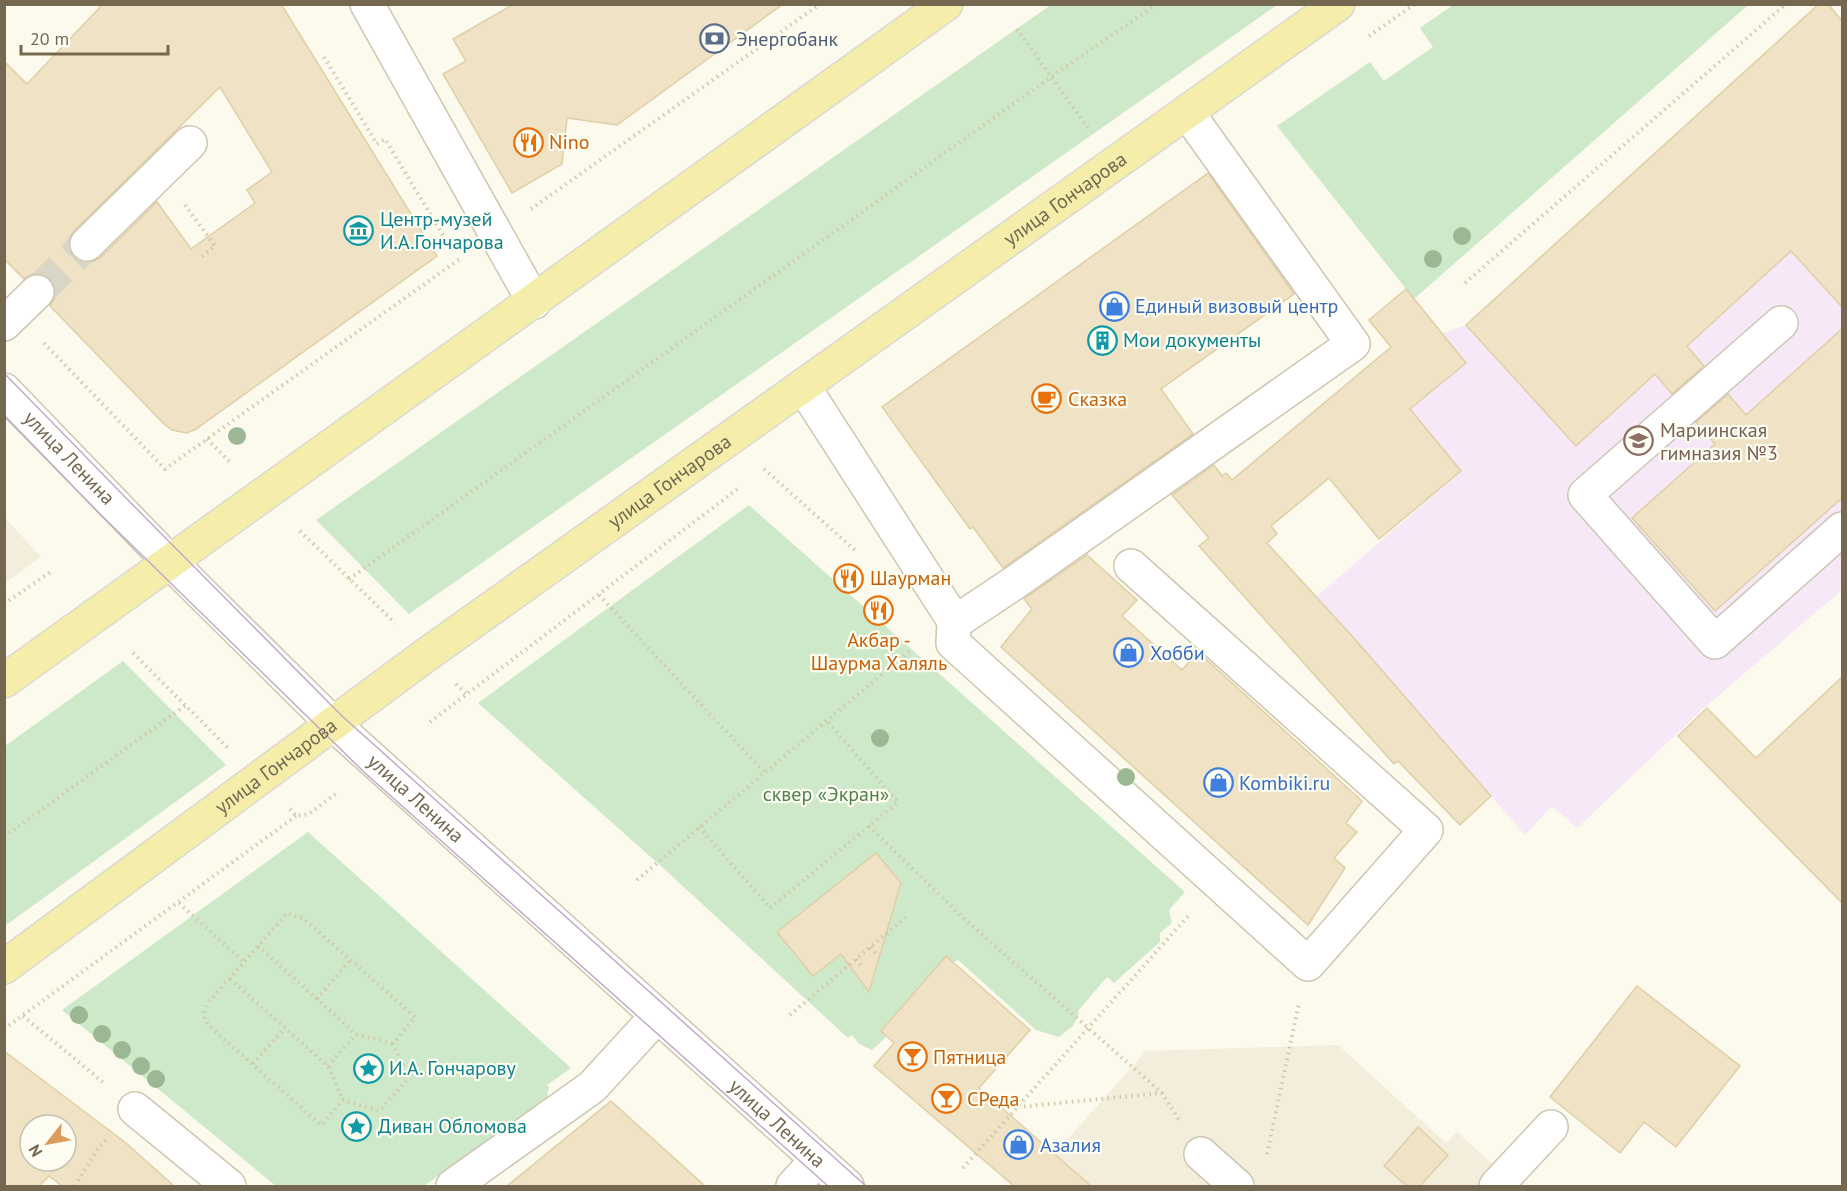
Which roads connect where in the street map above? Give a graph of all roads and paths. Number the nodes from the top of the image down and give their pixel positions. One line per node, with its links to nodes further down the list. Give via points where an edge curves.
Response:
1 (367, 4): 14 (street)
2 (820, 4): 14 (path)
3 (946, 4): 19 (main road)
4 (1157, 4): 9 (path)
5 (1338, 4): 10 (main road, улица Гончарова)
6 (1786, 4): 18 (path)
7 (1017, 29): 9 (path)
8 (324, 57): 17 (path, via 377,144 385,139)
9 (1051, 77): 11 (path); 33 (path)
10 (1187, 112): 22 (main road, улица Гончарова); 36 (street, via 1353,344 1017,581)
11 (1092, 134)
12 (190, 143): 15 (street)
13 (203, 230): 16 (path, via 215,246)
14 (496, 234): 17 (path); 19 (street)
15 (87, 244)
16 (201, 256)
17 (458, 260): 24 (path)
18 (1465, 283)
19 (534, 302): 30 (main road)
20 (19, 310): 24 (path, via 165,469)
21 (1780, 323): 27 (street, via 1585,495 1715,642)
22 (803, 386): 36 (street); 44 (main road, улица Гончарова)
23 (4, 390): 30 (street, улица Ленина)
24 (207, 439): 25 (path)
25 (230, 462)
26 (764, 469): 29 (path)
27 (1842, 529)
28 (300, 531): 33 (path)
29 (860, 555)
30 (171, 563): 39 (main road); 44 (street, улица Ленина)
31 (1131, 566): 63 (street, via 1426,830)
32 (52, 571): 35 (path)
33 (349, 579): 37 (path)
34 (599, 595): 46 (path)
35 (4, 604)
36 (953, 619): 42 (path); 54 (street, via 953,643)
37 (395, 624)
38 (133, 653): 41 (path)
39 (4, 681)
40 (466, 694): 43 (path)
41 (186, 705): 45 (path); 52 (path)
42 (826, 720): 46 (path); 50 (path, via 898,802)
43 (430, 722)
44 (332, 723): 65 (main road, улица Гончарова); 70 (street, улица Ленина)
45 (230, 750)
46 (764, 772): 51 (path)
47 (338, 792): 48 (path)
48 (309, 814)
49 (296, 816): 55 (path)
50 (869, 826): 51 (path, via 770,908); 72 (path, via 962,916)
51 (699, 827): 53 (path)
52 (4, 837)
53 (637, 880)
54 (1217, 882): 63 (street); 72 (path)
55 (178, 903): 62 (path); 69 (path)
56 (906, 917): 58 (path)
57 (258, 946): 61 (path, via 285,916 296,915); 62 (path); 67 (path)
58 (871, 946): 59 (path); 60 (path)
59 (876, 954)
60 (856, 959): 64 (path); 68 (path)
61 (351, 960): 67 (path); 75 (path, via 415,1017)
62 (244, 962): 66 (path)
63 (1308, 964): 84 (path)
64 (862, 966)
65 (4, 967)
66 (230, 979): 71 (path); 76 (path, via 208,1003 204,1018)
67 (317, 999): 74 (path)
68 (790, 1015)
69 (23, 1016): 73 (path); 80 (path)
70 (657, 1016): 83 (street, улица Ленина); 88 (street, via 592,1087)
71 (285, 1028): 76 (path); 77 (path)
72 (1089, 1028): 79 (path); 79 (path, via 1162,1093)
73 (4, 1029)
74 (356, 1034): 75 (path); 77 (path)
75 (393, 1044): 78 (path, via 409,1078 379,1111)
76 (252, 1064): 78 (path, via 321,1125)
77 (328, 1066): 78 (path)
78 (343, 1101)
79 (1018, 1107): 85 (path)
80 (135, 1109): 86 (path, via 99,1147); 87 (street)
81 (1551, 1126): 92 (street)
82 (1201, 1154): 91 (street)
83 (817, 1160): 89 (street); 90 (street, улица Ленина)
84 (1265, 1163)
85 (963, 1168)
86 (75, 1186)
87 (229, 1186)
88 (453, 1186)
89 (793, 1186)
90 (847, 1186)
91 (1237, 1186)
92 (1496, 1186)

